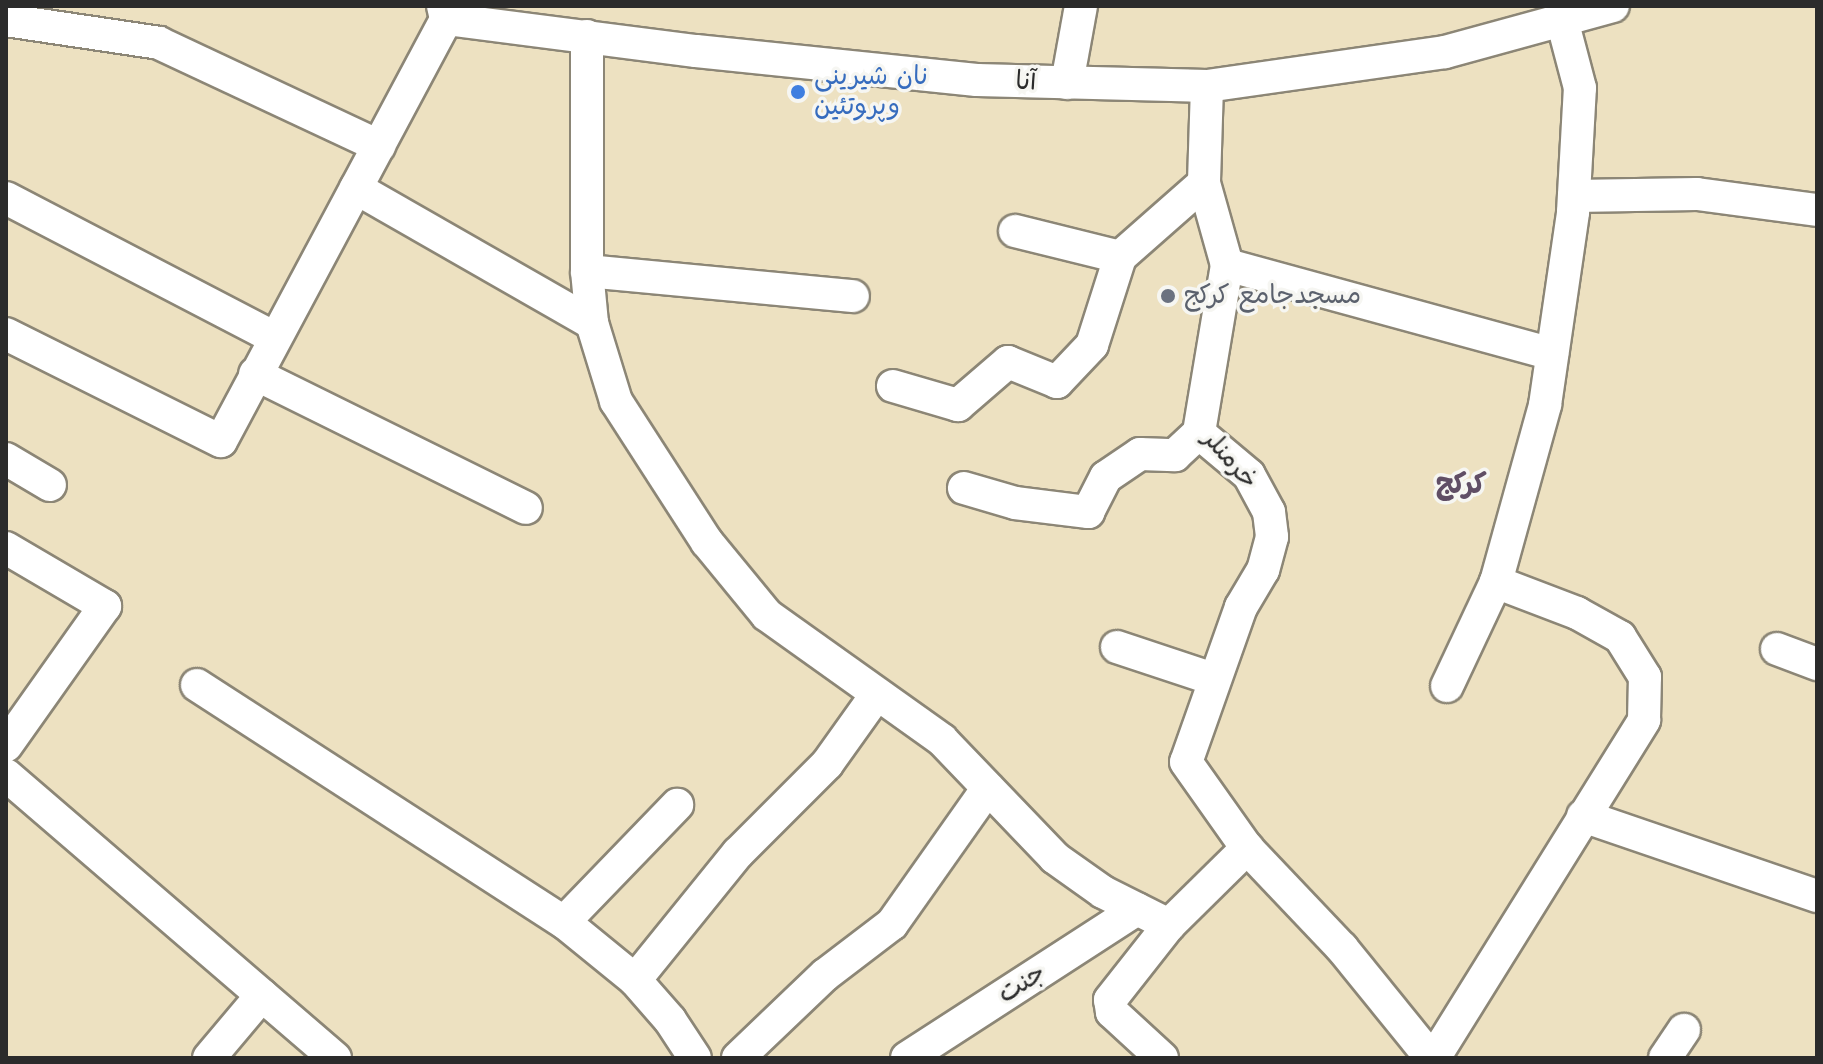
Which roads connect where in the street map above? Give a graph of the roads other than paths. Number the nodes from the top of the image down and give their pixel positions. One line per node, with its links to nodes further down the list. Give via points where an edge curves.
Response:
1 (1081, 6): 8 (street)
2 (1613, 6): 6 (street, آنا)
3 (444, 12): 7 (street, آنا); 10 (street)
4 (1526, 17): 6 (street, آنا); 9 (street, آنا, via 1445,52)
5 (6, 20): 10 (street, via 159,43)
6 (1562, 20): 13 (street, via 1580,88)
7 (587, 36): 8 (street, آنا, via 977,80); 19 (street)
8 (1067, 83): 9 (street, آنا)
9 (1207, 86): 11 (street, خرمنلر)
10 (379, 146): 12 (street)
11 (1204, 183): 17 (street); 18 (street, خرمنلر)
12 (356, 188): 21 (street); 23 (street)
13 (1574, 196): 15 (street, via 1697,194); 24 (street)
14 (6, 198): 23 (street)
15 (1817, 210)
16 (1015, 231): 17 (street)
17 (1120, 257): 26 (street, via 1092,345 1057,382 1008,362 958,405)
18 (1227, 265): 24 (street); 27 (street, خرمنلر)
19 (587, 271): 20 (street); 21 (street)
20 (853, 296)
21 (592, 323): 40 (street, via 616,401 707,542 767,615)
22 (6, 334): 25 (street, via 221,441)
23 (275, 338): 25 (street)
24 (1552, 354): 33 (street, via 1545,405)
25 (255, 374): 31 (street)
26 (893, 386)
27 (1199, 433): 30 (street, via 1175,455 1140,454 1106,477 1088,512 1015,503); 37 (street, خرمنلر, via 1249,475 1269,512 1272,537)
28 (6, 459): 29 (street)
29 (50, 485)
30 (964, 488)
31 (526, 508)
32 (6, 548): 41 (street, via 105,606)
33 (1496, 582): 39 (street); 45 (street, via 1577,613 1620,637 1645,677 1644,720)
34 (1117, 647): 37 (street)
35 (1777, 649): 36 (street)
36 (1817, 664)
37 (1213, 679): 46 (street, خرمنلر, via 1186,762)
38 (197, 685): 49 (street)
39 (1447, 686)
40 (877, 694): 43 (street, via 942,740); 51 (street, via 827,764 738,853)
41 (6, 746)
42 (6, 775): 52 (street)
43 (988, 788): 48 (street, via 1055,858); 58 (street, via 892,924 825,975)
44 (677, 805): 49 (street)
45 (1583, 816): 47 (street); 60 (street)
46 (1247, 848): 50 (street); 60 (street, via 1342,948)
47 (1817, 896)
48 (1137, 909): 50 (street); 54 (street, جنت)
49 (564, 922): 51 (street)
50 (1169, 925): 59 (street, via 1110,1000 1112,1012)
51 (635, 980): 57 (street)
52 (262, 995): 55 (street); 56 (street)
53 (1684, 1030): 61 (street)
54 (927, 1053)
55 (209, 1058)
56 (335, 1058)
57 (695, 1058)
58 (738, 1058)
59 (1162, 1058)
60 (1432, 1058)
61 (1665, 1058)

